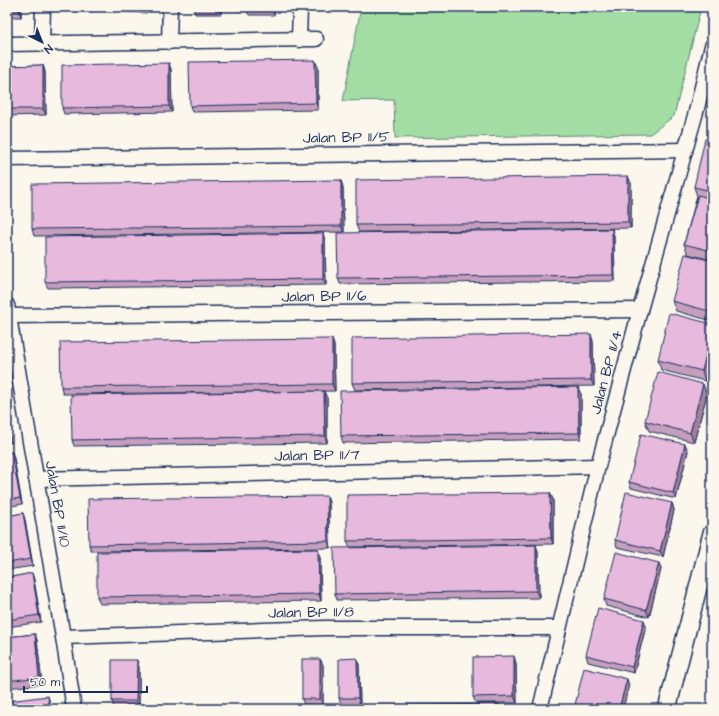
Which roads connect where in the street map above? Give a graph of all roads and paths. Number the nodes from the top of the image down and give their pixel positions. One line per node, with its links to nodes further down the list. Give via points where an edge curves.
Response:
1 (44, 7): 8 (street)
2 (170, 7): 6 (street)
3 (300, 7): 4 (street)
4 (299, 40): 5 (street); 6 (street)
5 (316, 40)
6 (169, 42): 8 (street)
7 (7, 44): 8 (street)
8 (42, 44)
9 (712, 46): 10 (street, Jalan BP 11/4)
10 (685, 150): 11 (street, Jalan BP 11/5); 12 (street, Jalan BP 11/4)
11 (7, 159)
12 (640, 310): 13 (street, Jalan BP 11/6); 14 (street, Jalan BP 11/4)
13 (8, 311): 15 (street, Jalan BP 11/10)
14 (598, 466): 15 (street, Jalan BP 11/7); 17 (street, Jalan BP 11/4)
15 (36, 478): 18 (street, Jalan BP 11/10)
16 (712, 532): 21 (street)
17 (559, 628): 18 (street, Jalan BP 11/8, via 325,628); 20 (street, Jalan BP 11/4)
18 (63, 637): 19 (street, Jalan BP 11/10)
19 (74, 709)
20 (540, 709)
21 (667, 709)

